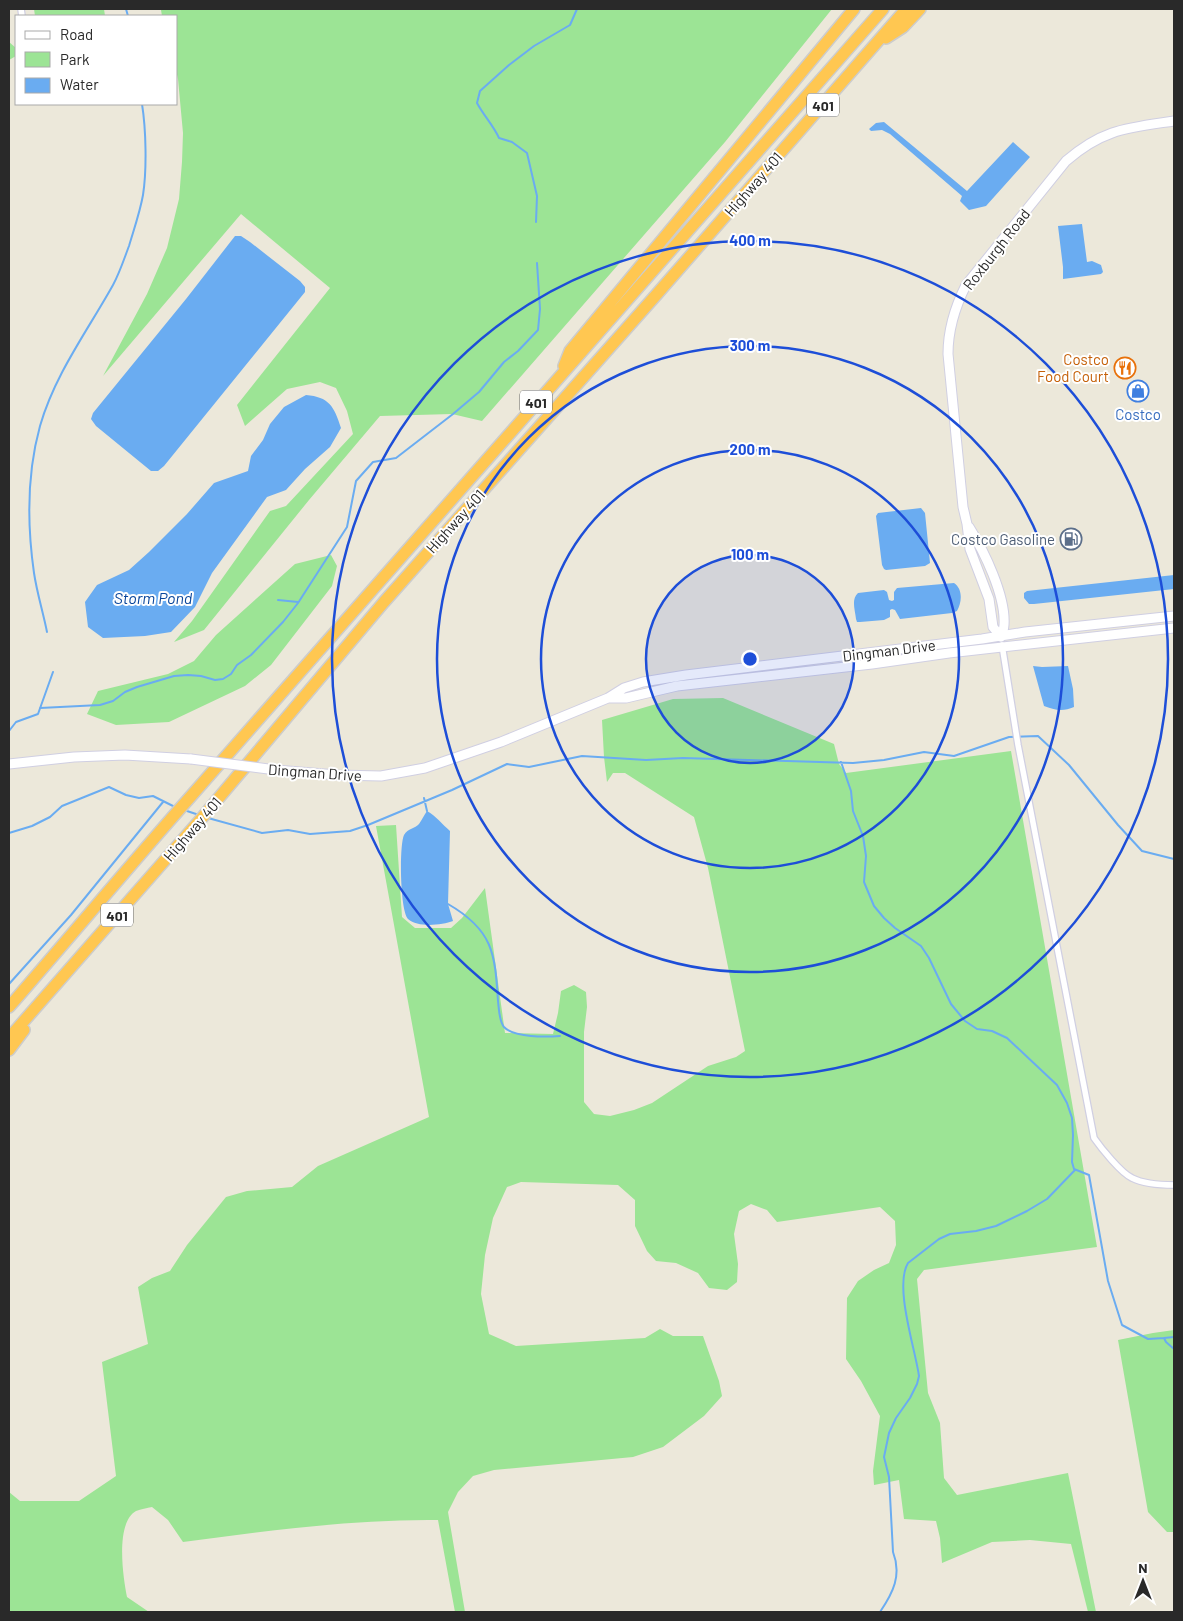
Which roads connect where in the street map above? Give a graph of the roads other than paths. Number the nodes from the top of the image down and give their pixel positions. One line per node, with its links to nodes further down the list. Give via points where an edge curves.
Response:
1 (854, 9): 7 (highway, via 570,351)
2 (883, 9): 7 (highway, Highway 401 / 401)
3 (906, 9): 5 (highway, Highway 401 / 401)
4 (920, 9): 5 (highway, via 903,27)
5 (877, 44): 15 (highway, Highway 401 / 401, via 384,602 215,804)
6 (1174, 121): 10 (main road, Roxburgh Road, via 1110,132 1066,161 966,285 956,306 948,354 962,507 1001,599 1004,626)
7 (562, 372): 14 (highway, Highway 401 / 401)
8 (1174, 616): 10 (main road, Dingman Drive)
9 (1174, 628): 11 (main road, Dingman Drive)
10 (1001, 637): 11 (street); 12 (main road, Dingman Drive, via 686,675 643,682)
11 (1003, 648): 12 (main road, Dingman Drive, via 678,686 626,698); 18 (street, via 1015,729 1094,1138 1131,1178)
12 (608, 698): 13 (main road, Dingman Drive, bridge, via 501,742 425,768 381,776 276,770 192,759 125,755)
13 (10, 764)
14 (9, 1007)
15 (33, 1010): 16 (highway, Highway 401 / 401); 17 (highway, via 21,1035)
16 (9, 1038)
17 (9, 1050)
18 (1174, 1185)

